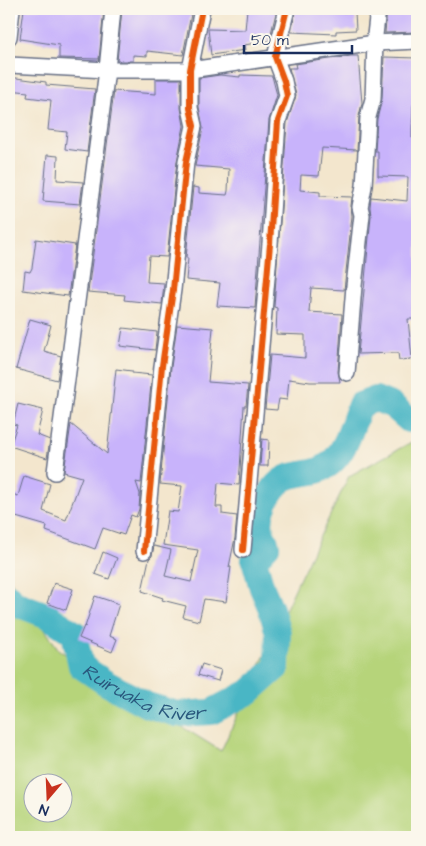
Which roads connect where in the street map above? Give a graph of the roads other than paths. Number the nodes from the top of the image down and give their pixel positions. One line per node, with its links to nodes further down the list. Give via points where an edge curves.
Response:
1 (12, 9): 6 (street)
2 (113, 9): 11 (street)
3 (202, 9): 12 (street)
4 (287, 9): 9 (street)
5 (378, 9): 8 (street)
6 (9, 37)
7 (417, 41): 8 (street)
8 (374, 44): 9 (street); 13 (street, via 373,98 368,117)
9 (275, 57): 12 (street); 15 (street, via 287,96 278,121)
10 (9, 65): 11 (street)
11 (108, 70): 12 (street); 14 (street)
12 (190, 70): 16 (street, via 190,108 194,126 186,162 162,366)
13 (347, 372)
14 (56, 472)
15 (243, 550)
16 (144, 551)

